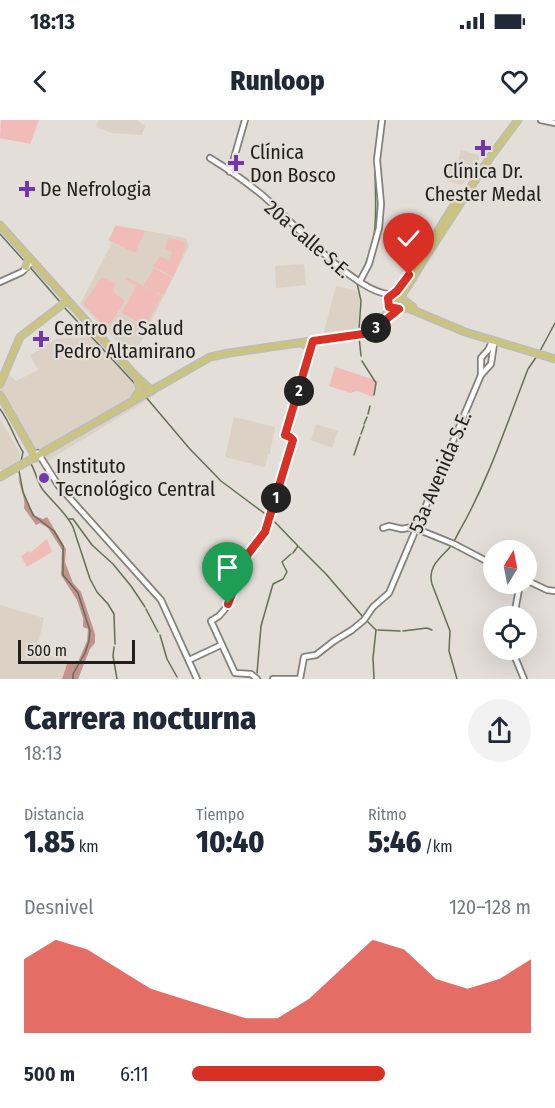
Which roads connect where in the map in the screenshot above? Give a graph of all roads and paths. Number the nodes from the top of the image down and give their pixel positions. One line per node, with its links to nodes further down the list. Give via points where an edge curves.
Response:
1 (245, 120): 7 (street)
2 (382, 120): 14 (street, via 377,160 379,228)
3 (541, 120): 5 (street)
4 (516, 121): 8 (main road); 9 (main road)
5 (555, 123)
6 (210, 159): 7 (street, 20a Calle S.E.)
7 (230, 169): 14 (street, 20a Calle S.E., via 249,181); 18 (street, 20a Calle S.E., via 314,248)
8 (462, 195): 11 (main road); 15 (main road, via 402,286)
9 (457, 209): 11 (main road); 16 (main road)
10 (0, 227): 12 (main road)
11 (429, 249): 20 (main road, bridge, via 385,315)
12 (29, 265): 13 (street); 17 (main road)
13 (0, 281)
14 (360, 281): 15 (street, 20a Calle S.E., via 382,294)
15 (392, 294): 16 (main road); 18 (main road)
16 (403, 299): 19 (main road); 23 (main road, via 409,306)
17 (63, 302): 28 (main road, via 18,338); 29 (main road, via 20,337); 30 (main road)
18 (388, 304): 19 (main road); 21 (main road, via 382,315 367,326)
19 (399, 309): 22 (main road, via 367,333); 23 (main road, via 408,308)
20 (353, 334): 21 (main road); 22 (main road)
21 (334, 336): 30 (main road, via 215,353)
22 (343, 337): 24 (main road)
23 (493, 340): 25 (street, 53a Avenida S.E.); 26 (main road)
24 (312, 345): 30 (main road, via 300,343 216,355); 41 (street, via 285,435 293,440 264,535 248,554 225,609 211,621)
25 (491, 351): 27 (street, 53a Avenida S.E., via 493,361); 27 (street, 53a Avenida S.E., via 481,358)
26 (555, 359)
27 (482, 372): 37 (street, 53a Avenida S.E.)
28 (0, 379)
29 (0, 384)
30 (148, 386): 31 (main road); 31 (main road); 34 (main road)
31 (135, 397): 34 (main road)
32 (0, 398): 33 (main road); 34 (main road, via 28,450)
33 (29, 447): 34 (main road); 34 (main road)
34 (37, 455): 35 (main road); 42 (street, via 58,485 161,600)
35 (0, 476)
36 (383, 528): 37 (street)
37 (416, 528): 38 (street); 47 (street, 53a Avenida S.E., via 389,592 365,619 316,655 304,657)
38 (483, 560)
39 (537, 585): 40 (street)
40 (555, 591)
41 (222, 645): 42 (street); 45 (street, via 236,673 251,674)
42 (189, 660): 44 (street)
43 (516, 660): 48 (street)
44 (197, 679)
45 (257, 679)
46 (273, 679): 47 (street)
47 (300, 679)
48 (524, 679)

